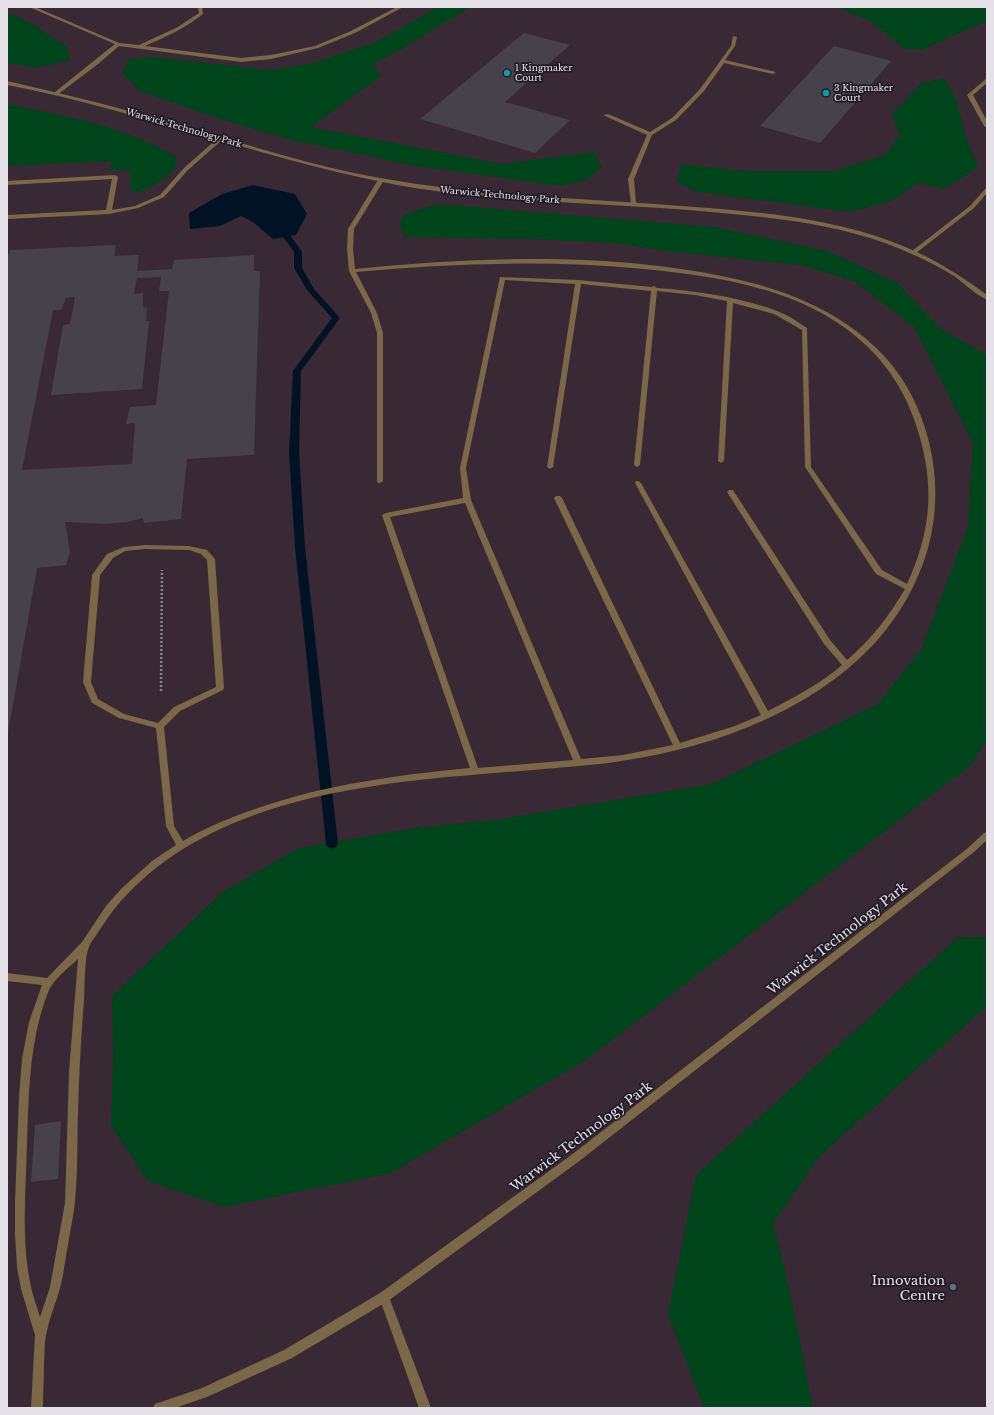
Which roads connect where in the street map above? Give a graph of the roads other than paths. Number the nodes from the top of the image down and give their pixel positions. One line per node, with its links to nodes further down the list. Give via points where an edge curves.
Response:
1 (200, 7): 6 (street, via 201,13 190,23)
2 (401, 7): 6 (street, via 316,48 271,57 241,60)
3 (34, 8): 5 (street)
4 (735, 37): 7 (street, via 733,46)
5 (118, 44): 6 (street); 11 (street)
6 (139, 47)
7 (722, 61): 8 (street); 14 (street, via 702,90 674,118)
8 (773, 72)
9 (987, 80): 13 (street, via 970,95)
10 (7, 84): 11 (street, Warwick Technology Park)
11 (57, 93): 15 (street, Warwick Technology Park)
12 (606, 116): 14 (street)
13 (987, 126)
14 (650, 134): 19 (street, via 631,179)
15 (220, 138): 16 (street, Warwick Technology Park); 20 (street, via 186,169 162,196 136,207)
16 (381, 180): 19 (street, Warwick Technology Park, via 436,190 517,198); 23 (street, via 351,228)
17 (7, 182): 20 (street, via 115,177)
18 (987, 190): 22 (street, via 972,207)
19 (633, 203): 22 (street, Warwick Technology Park, via 816,222 875,237)
20 (109, 212): 21 (street)
21 (7, 216)
22 (914, 252): 26 (street, Warwick Technology Park, via 946,267)
23 (352, 271): 31 (street, via 374,313 380,333); 36 (street, via 521,260 668,269 732,280 782,294 837,320 863,339 892,368 912,402 925,445 933,503 929,537)
24 (578, 282): 25 (street); 30 (street); 35 (street, via 502,278 463,468)
25 (654, 288): 27 (street); 29 (street)
26 (987, 298)
27 (730, 300): 28 (street); 36 (street, via 776,313 805,330 808,467 879,572)
28 (721, 461)
29 (637, 465)
30 (550, 467)
31 (380, 481)
32 (638, 483): 38 (street)
33 (731, 492): 37 (street, via 827,642)
34 (558, 498): 40 (street)
35 (467, 500): 41 (street); 42 (street, via 386,515)
36 (908, 588): 37 (street, via 898,610 876,638)
37 (847, 666): 38 (street, via 822,685)
38 (766, 716): 40 (street)
39 (160, 726): 39 (street, via 122,716 96,701 87,682 96,575 110,556 124,549 189,548 204,552 211,559 220,688 177,709); 44 (street, via 170,826)
40 (678, 747): 41 (street, via 621,758)
41 (578, 762): 42 (street)
42 (475, 771): 44 (street, via 343,787 304,796 222,825)
43 (987, 835): 48 (street, Warwick Technology Park, via 574,1159)
44 (181, 846): 45 (street, via 154,865 112,904)
45 (83, 948): 47 (street); 49 (street, via 74,1072 70,1203 55,1287)
46 (7, 977): 47 (street)
47 (49, 982): 49 (street, via 36,1015 26,1064 20,1223 25,1280)
48 (384, 1297): 51 (street, Warwick Technology Park, via 288,1354 203,1392); 52 (street)
49 (40, 1335): 50 (street)
50 (37, 1408)
51 (159, 1408)
52 (425, 1408)

